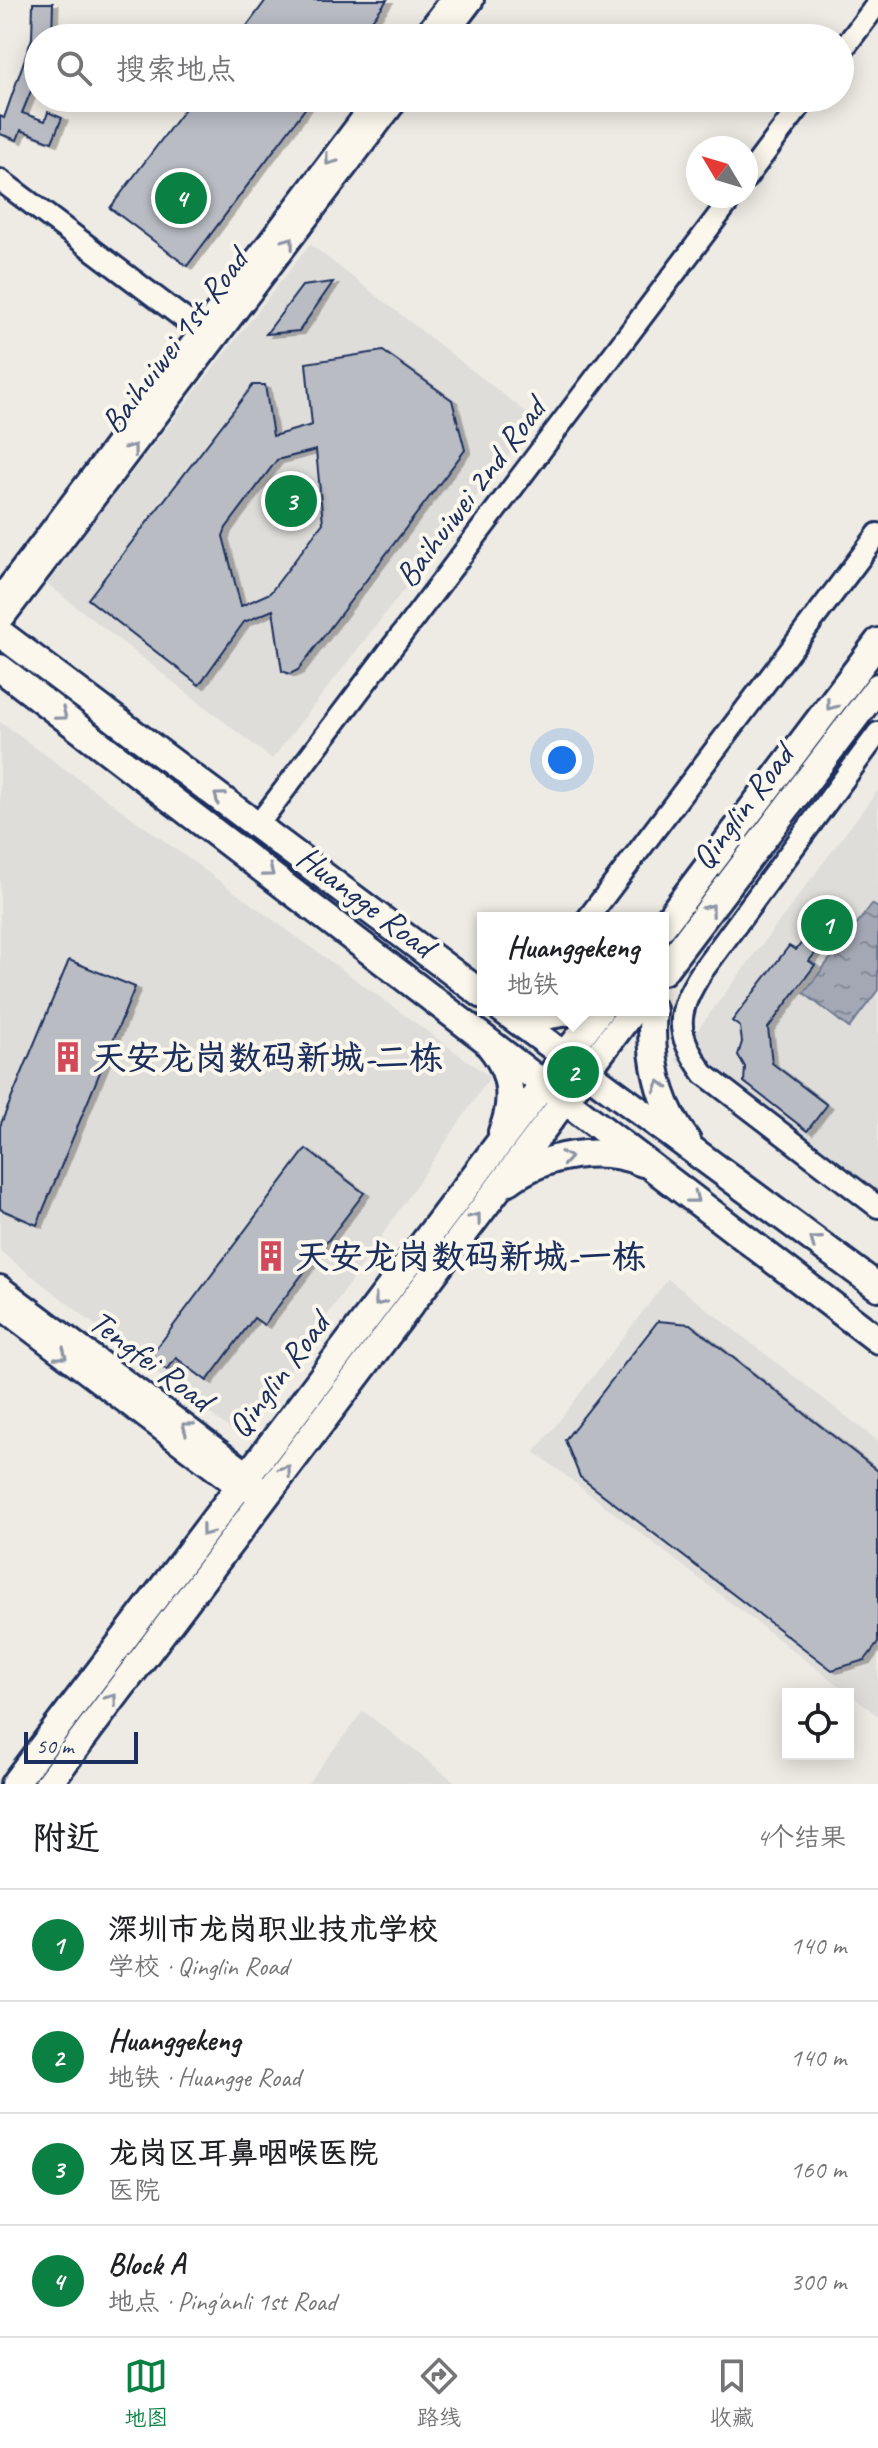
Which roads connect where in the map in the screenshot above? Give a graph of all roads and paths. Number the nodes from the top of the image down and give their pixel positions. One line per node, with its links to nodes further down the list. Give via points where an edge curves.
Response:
1 (451, 0): 4 (street)
2 (473, 0): 5 (street)
3 (878, 3): 6 (street)
4 (433, 24)
5 (455, 24)
6 (854, 35)
7 (367, 112): 13 (street, Baihuiwei 1st Road, one-way to 13)
8 (388, 112): 13 (street, Baihuiwei 1st Road, one-way to 8)
9 (796, 112): 10 (street)
10 (758, 162)
11 (0, 180): 13 (street)
12 (724, 208): 23 (street, Baihuiwei 2nd Road)
13 (207, 336): 15 (street, Baihuiwei 1st Road); 16 (street, Baihuiwei 1st Road, one-way to 13)
14 (878, 534): 26 (street)
15 (0, 597)
16 (0, 623)
17 (0, 633): 23 (main road, Huangge Road, one-way to 17)
18 (878, 642): 24 (main road, Qinglin Road, one-way to 24)
19 (0, 668): 34 (main road, Huangge Road, one-way to 34)
20 (878, 687): 21 (main road, Qinglin Road)
21 (844, 732): 22 (street); 25 (main road, Qinglin Road)
22 (874, 746): 43 (street, via 703,970 680,1020 684,1046 704,1074)
23 (257, 826): 29 (main road, Huangge Road)
24 (719, 852): 25 (main road); 27 (main road, Qinglin Road)
25 (740, 868): 28 (main road, Qinglin Road, one-way to 25)
26 (593, 912)
27 (669, 918)
28 (669, 963)
29 (477, 991)
30 (514, 1016): 35 (main road)
31 (595, 1016): 35 (main road, Qinglin Road)
32 (628, 1016): 36 (main road, Qinglin Road)
33 (653, 1016): 40 (main road, one-way to 33, via 659,1086)
34 (477, 1031): 37 (main road, Huangge Road); 39 (main road, via 504,1067 510,1087 510,1108)
35 (565, 1056): 36 (main road); 37 (main road, Qinglin Road)
36 (586, 1072): 38 (main road, Qinglin Road); 40 (main road)
37 (545, 1083): 38 (main road, Huangge Road); 39 (main road, Qinglin Road)
38 (566, 1099): 41 (main road, Huangge Road); 42 (main road, Qinglin Road)
39 (493, 1152): 48 (main road, Qinglin Road, one-way to 48)
40 (696, 1153): 45 (main road, one-way to 40)
41 (657, 1169): 42 (main road, one-way to 41, via 529,1168 570,1156 616,1156); 47 (main road, Huangge Road, one-way to 47)
42 (497, 1191): 49 (main road, Qinglin Road, one-way to 42)
43 (878, 1207)
44 (0, 1286): 48 (street, Tengfei Road, one-way to 44)
45 (878, 1287)
46 (0, 1308): 48 (street, Tengfei Road, one-way to 48)
47 (878, 1340)
48 (244, 1481): 49 (street, Tengfei Road); 50 (main road, Qinglin Road, one-way to 50)
49 (265, 1497): 51 (main road, Qinglin Road, one-way to 49)
50 (14, 1784)
51 (48, 1784)

